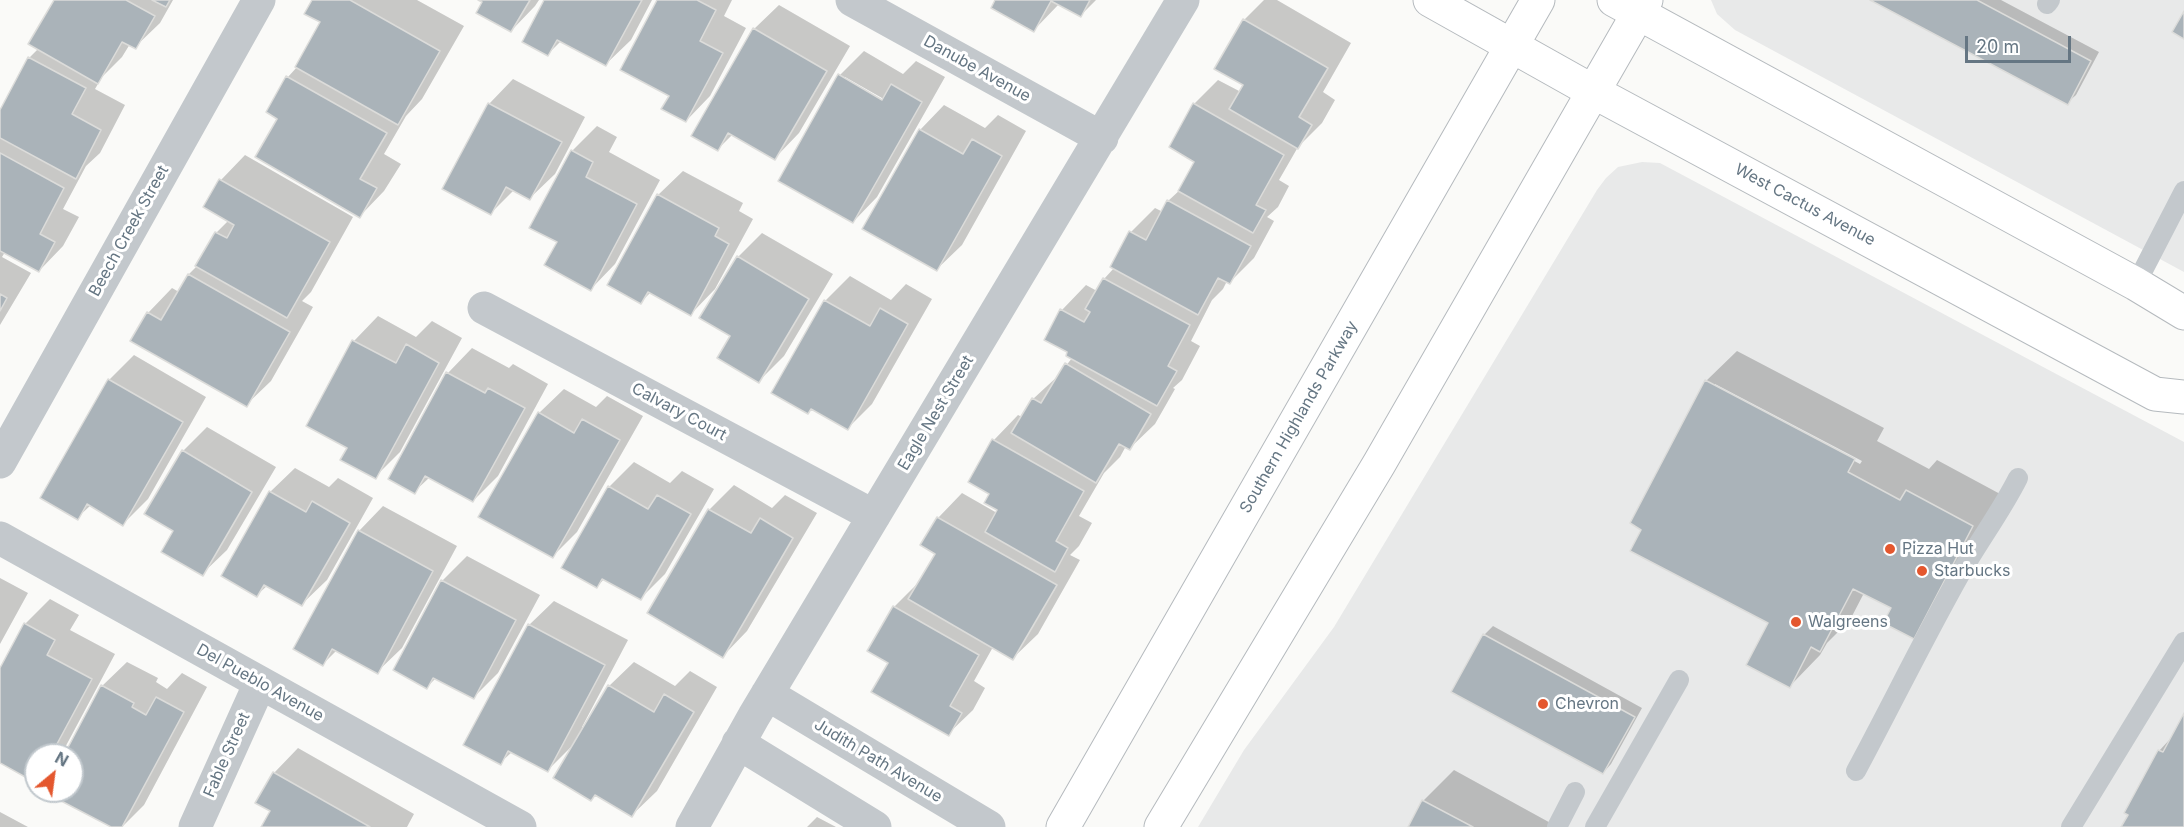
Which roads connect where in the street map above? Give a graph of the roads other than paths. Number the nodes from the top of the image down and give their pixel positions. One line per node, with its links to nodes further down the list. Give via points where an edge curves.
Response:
1 (259, 0): 15 (street, Beech Creek Street)
2 (852, 0): 9 (street, Danube Avenue)
3 (1183, 0): 9 (street, Eagle Nest Street)
4 (1430, 0): 7 (main road, West Cactus Avenue)
5 (1537, 3): 7 (main road, Southern Highlands Parkway)
6 (1633, 5): 8 (main road, via 1616,52); 11 (main road)
7 (1512, 45): 8 (main road, West Cactus Avenue); 31 (main road, Southern Highlands Parkway)
8 (1594, 92): 14 (main road, West Cactus Avenue, via 2155,394); 32 (main road, via 1356,502)
9 (1102, 138): 17 (street, Eagle Nest Street)
10 (2184, 191): 11 (lane)
11 (2136, 284): 13 (main road)
12 (484, 308): 17 (street, Calvary Court)
13 (2184, 313)
14 (2184, 397)
15 (0, 462)
16 (2018, 478): 24 (lane, via 1958,577)
17 (874, 516): 22 (street, Eagle Nest Street)
18 (0, 538): 21 (street, Del Pueblo Avenue)
19 (2184, 642): 35 (lane)
20 (1679, 680): 34 (lane)
21 (260, 683): 26 (street, Fable Street); 27 (street, Del Pueblo Avenue)
22 (767, 694): 23 (street, Eagle Nest Street); 30 (street, Judith Path Avenue)
23 (738, 743): 28 (street, Eagle Nest Street); 29 (street)
24 (1856, 771)
25 (1575, 792): 33 (lane)
26 (195, 827)
27 (520, 827)
28 (692, 827)
29 (875, 827)
30 (989, 827)
31 (1063, 827)
32 (1161, 827)
33 (1557, 827)
34 (1595, 827)
35 (2071, 827)

